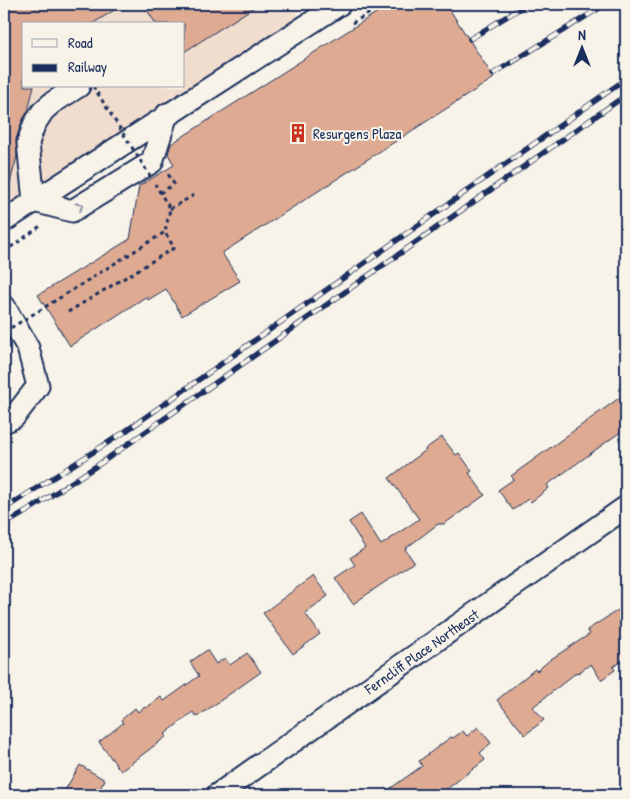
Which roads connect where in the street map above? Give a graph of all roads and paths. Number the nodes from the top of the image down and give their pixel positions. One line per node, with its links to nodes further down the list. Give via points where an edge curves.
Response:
1 (340, 4): 6 (street)
2 (386, 4): 3 (path)
3 (348, 25)
4 (76, 88): 11 (street, via 52,103 34,125 28,143)
5 (94, 88): 9 (path, bridge)
6 (184, 93): 7 (street)
7 (168, 114): 11 (street); 11 (street, one-way to 7, via 72,211 152,162)
8 (166, 170): 9 (path, via 174,184)
9 (160, 193): 12 (path)
10 (194, 195): 12 (path)
11 (34, 201): 13 (street)
12 (170, 209): 14 (path)
13 (4, 221)
14 (165, 232): 17 (path, via 174,248); 18 (path, bridge, via 45,307)
15 (28, 236): 16 (path)
16 (4, 252)
17 (68, 312)
18 (5, 316): 19 (street, via 28,348 38,386 14,417)
19 (4, 422)
20 (626, 507): 21 (street, Ferncliff Place Northeast)
21 (217, 795)

